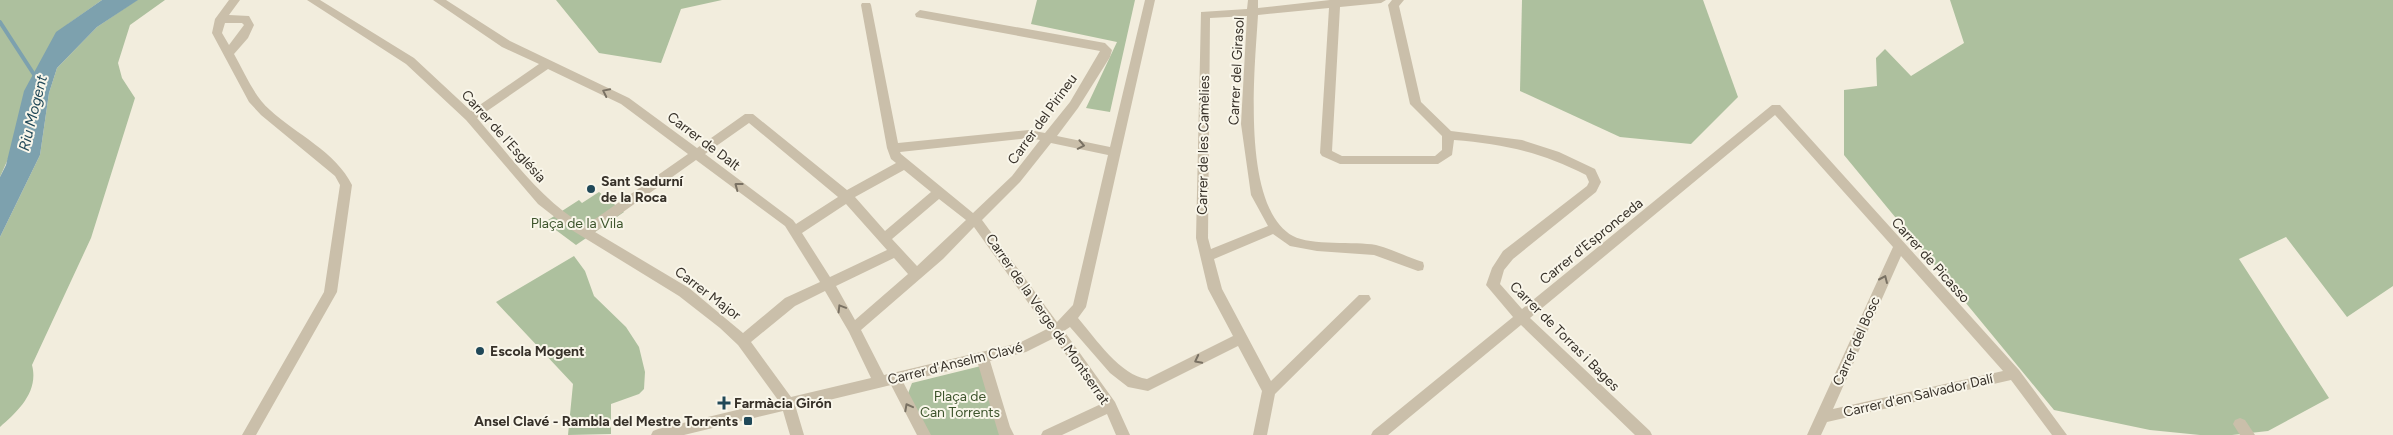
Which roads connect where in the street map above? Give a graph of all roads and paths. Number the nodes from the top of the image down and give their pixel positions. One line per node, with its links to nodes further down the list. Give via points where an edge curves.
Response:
1 (234, 0): 12 (street)
2 (312, 0): 16 (street, Carrer de l'Església, via 410,61)
3 (438, 0): 14 (street, Carrer de Dalt, via 506,44)
4 (1150, 0): 20 (street, Carrer d'Anselm Clavé)
5 (1254, 0): 11 (street, Carrer del Girasol)
6 (1381, 0): 8 (street, Carrer de les Camèlies)
7 (1399, 0): 17 (street, via 1394,5 1416,104)
8 (1335, 1): 11 (street, Carrer de les Camèlies); 17 (street, via 1326,153 1340,160 1438,160 1448,152)
9 (866, 5): 19 (street, Carrer de la Verge de Montserrat)
10 (920, 14): 18 (street, Carrer del Pirineu, via 1101,46 1106,50 1074,105)
11 (1254, 14): 26 (street, Carrer del Girasol, via 1247,124 1257,195); 32 (street, Carrer de les Camèlies, via 1205,16 1202,238)
12 (220, 19): 13 (street, via 218,34); 13 (street, via 245,19 249,25)
13 (228, 54): 51 (street, via 256,104 340,173 346,185 330,292)
14 (547, 64): 16 (street); 21 (street, Carrer de Dalt, one-way to 14, via 625,101)
15 (1776, 108): 30 (street, Carrer de Picasso); 37 (street, Carrer d'Espronceda)
16 (470, 117): 27 (street, Carrer de l'Església, via 542,201)
17 (1448, 136): 37 (street, Carrer de Torras i Bages, via 1513,141 1547,150 1592,172 1595,182 1592,189 1508,255 1498,268 1494,285)
18 (1047, 139): 19 (street, via 1029,134); 20 (street, one-way to 20); 25 (street, Carrer del Pirineu, via 1016,179)
19 (893, 148): 22 (street, Carrer de la Verge de Montserrat, via 895,156)
20 (1115, 152): 38 (street, Carrer d'Anselm Clavé, via 1079,307)
21 (695, 154): 24 (street, via 749,117); 27 (street); 28 (street, Carrer de Dalt, one-way to 21, via 789,223)
22 (905, 164): 23 (street, Carrer de la Verge de Montserrat); 24 (street)
23 (939, 192): 25 (street, Carrer de la Verge de Montserrat); 29 (street)
24 (847, 197): 28 (street); 29 (street)
25 (973, 220): 34 (street, Carrer del Pirineu); 40 (street, Carrer de la Verge de Montserrat, via 981,226)
26 (1275, 228): 32 (street); 33 (street, Carrer del Girasol, via 1290,241 1376,250)
27 (580, 229): 42 (street, Carrer Major, via 684,292)
28 (795, 231): 35 (street, Carrer de Dalt)
29 (884, 239): 31 (street)
30 (1899, 247): 44 (street, Carrer de Picasso); 50 (street, Carrer del Bosc, one-way to 30)
31 (896, 252): 34 (street); 35 (street)
32 (1207, 256): 41 (street, Carrer de les Camèlies, via 1215,290)
33 (1418, 266)
34 (916, 274): 39 (street, Carrer del Pirineu)
35 (827, 284): 39 (street, Carrer de Dalt, one-way to 35); 42 (street, via 790,302)
36 (1364, 299): 47 (street)
37 (1521, 318): 59 (street, Carrer d'Espronceda); 60 (street, Carrer de Torras i Bages)
38 (1071, 319): 40 (street, Carrer d'Anselm Clavé); 41 (street, one-way to 38, via 1148,385 1133,383 1115,369)
39 (854, 329): 46 (street, Carrer de Dalt)
40 (1057, 330): 43 (street, Carrer d'Anselm Clavé, via 1022,348); 49 (street, Carrer de la Verge de Montserrat)
41 (1241, 338): 47 (street, Carrer de les Camèlies)
42 (743, 341): 48 (street, Carrer Major)
43 (984, 359): 45 (street, Carrer d'Anselm Clavé); 55 (street)
44 (2014, 374): 50 (street, Carrer d'en Salvador Dalí); 62 (street, Carrer de Picasso)
45 (894, 378): 46 (street, Carrer d'Anselm Clavé); 54 (street, one-way to 45)
46 (880, 382): 48 (street, Carrer d'Anselm Clavé)
47 (1269, 391): 58 (street)
48 (788, 404): 52 (street, Carrer d'Anselm Clavé); 53 (street, Carrer Major)
49 (1110, 406): 56 (street); 57 (street, Carrer de la Verge de Montserrat)
50 (1822, 417): 61 (street, Carrer del Bosc)
51 (249, 435)
52 (658, 435)
53 (797, 435)
54 (924, 435)
55 (1007, 435)
56 (1048, 435)
57 (1123, 435)
58 (1260, 435)
59 (1378, 435)
60 (1645, 435)
61 (1814, 435)
62 (2060, 435)

